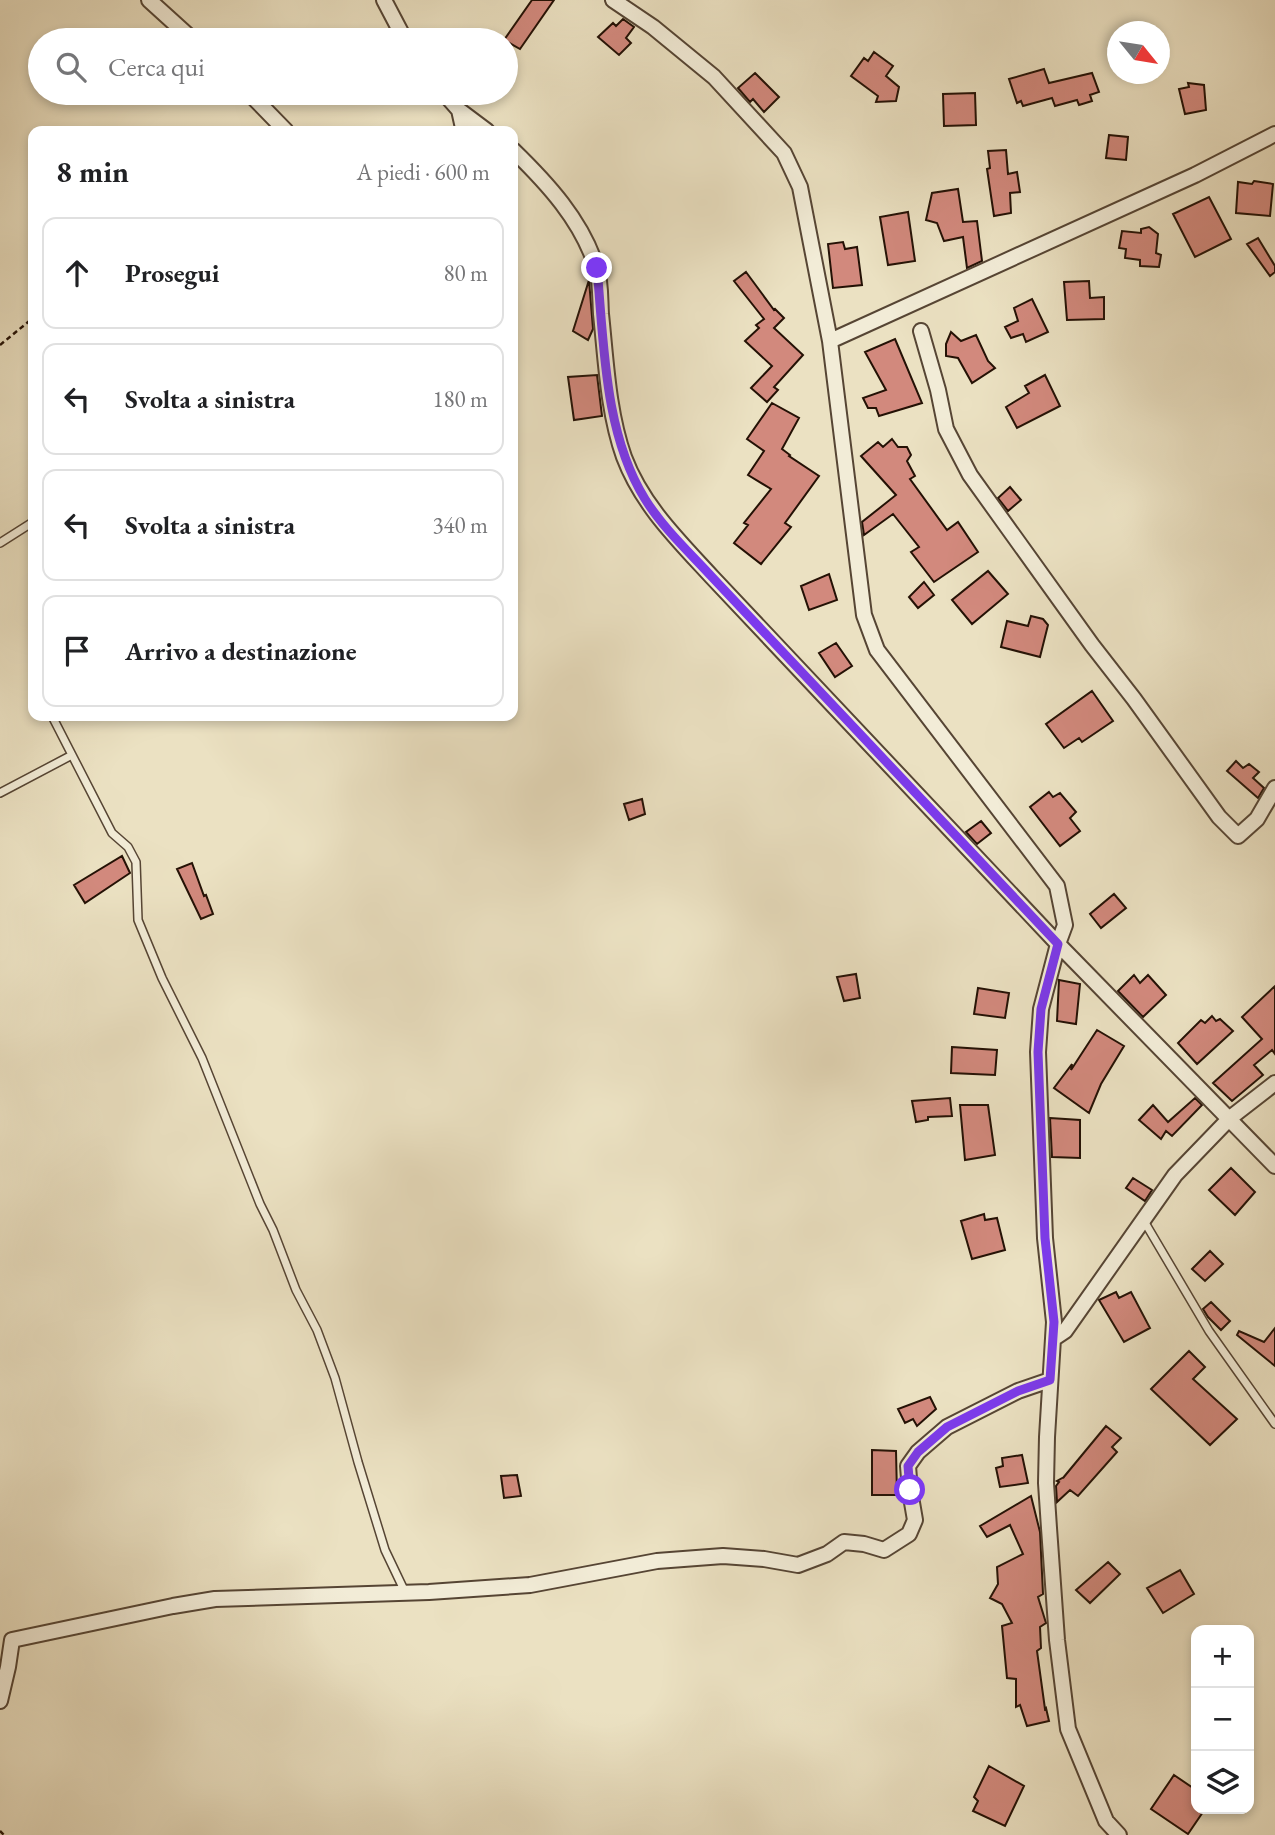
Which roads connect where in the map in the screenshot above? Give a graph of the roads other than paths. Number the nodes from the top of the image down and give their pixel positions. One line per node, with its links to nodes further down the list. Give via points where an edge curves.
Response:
1 (149, 0): 4 (street)
2 (384, 0): 5 (street)
3 (613, 0): 15 (street, via 714,77 784,153 800,187)
4 (180, 28)
5 (399, 28)
6 (261, 105): 9 (street)
7 (455, 105): 8 (street)
8 (459, 110): 10 (street); 11 (street)
9 (281, 126)
10 (463, 126)
11 (480, 126)
12 (1275, 134): 15 (street)
13 (518, 155): 22 (street, via 572,217 597,268 614,416 624,456 645,499 712,577)
14 (921, 331): 20 (street, via 946,429 970,475 1219,817 1238,836 1257,820)
15 (830, 341): 22 (street, via 864,615 877,650 1058,886 1065,925)
16 (28, 525): 17 (lane)
17 (0, 543)
18 (55, 721): 19 (lane)
19 (72, 755): 21 (lane); 30 (lane, via 113,833 136,862 138,920 202,1058 317,1331 385,1550)
20 (1275, 788)
21 (0, 793)
22 (1058, 944): 24 (street); 27 (street, via 1041,1009 1038,1052)
23 (1275, 1083): 24 (street)
24 (1230, 1118): 25 (street); 26 (street, via 1175,1175)
25 (1275, 1166)
26 (1144, 1220): 27 (street, via 1065,1331); 29 (lane, via 1209,1331)
27 (1053, 1339): 28 (street)
28 (1050, 1380): 30 (street, via 947,1427 918,1452 908,1466 915,1520 909,1534 884,1550 844,1542 798,1565 723,1556 657,1561 530,1585); 34 (street, via 1046,1483 1068,1729 1106,1821)
29 (1275, 1424)
30 (405, 1592): 32 (street, via 215,1599 12,1640)
31 (0, 1634): 32 (street)
32 (11, 1651): 33 (street)
33 (0, 1701)
34 (1119, 1835)

